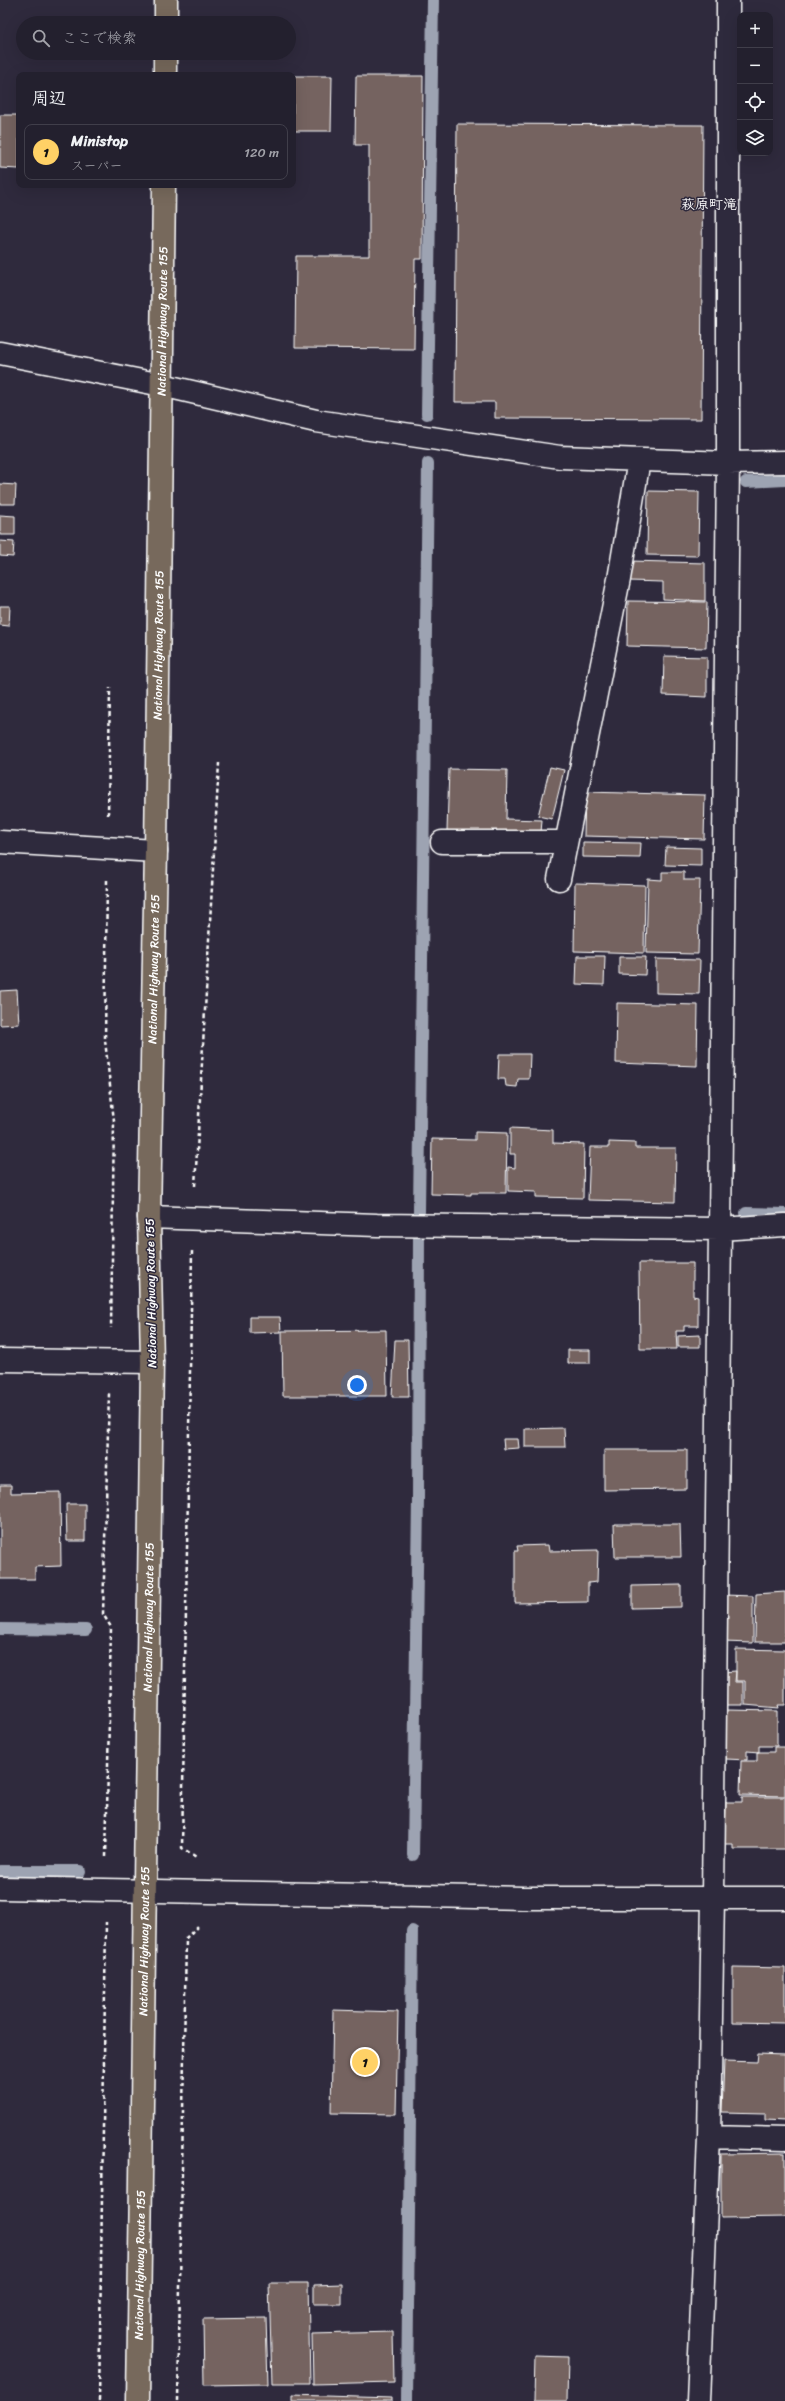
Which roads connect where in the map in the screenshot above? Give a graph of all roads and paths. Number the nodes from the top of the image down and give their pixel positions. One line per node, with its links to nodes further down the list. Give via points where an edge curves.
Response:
1 (166, 0): 3 (highway)
2 (728, 0): 11 (street)
3 (166, 16)
4 (165, 60): 5 (highway)
5 (165, 72)
6 (164, 188): 8 (highway, National Highway Route 155)
7 (0, 353): 8 (street)
8 (162, 386): 9 (street, via 316,421 560,458); 18 (highway, National Highway Route 155)
9 (639, 460): 11 (street); 17 (street, via 619,579)
10 (785, 462): 11 (street)
11 (728, 463): 24 (street)
12 (110, 688): 14 (path)
13 (219, 763): 22 (path)
14 (108, 821)
15 (0, 842): 18 (street)
16 (442, 842): 17 (street)
17 (566, 842): 20 (street)
18 (156, 851): 21 (highway, National Highway Route 155)
19 (107, 876): 25 (path, via 105,1040 114,1121 111,1328)
20 (559, 879)
21 (149, 1217): 22 (street); 28 (highway, National Highway Route 155)
22 (193, 1219): 24 (street, via 376,1225); 29 (path, via 182,1848)
23 (785, 1225): 24 (street)
24 (719, 1229): 33 (street)
25 (105, 1333)
26 (0, 1360): 27 (street)
27 (110, 1362): 28 (street); 31 (path, via 103,1614 111,1627 107,1856 92,1872)
28 (152, 1362): 32 (highway, National Highway Route 155)
29 (200, 1860)
30 (0, 1888): 31 (street)
31 (92, 1890): 32 (street); 38 (path, via 92,1898 106,1911)
32 (146, 1891): 33 (street, via 523,1898); 39 (highway, National Highway Route 155)
33 (713, 1897): 34 (street); 36 (street)
34 (785, 1898)
35 (186, 1938): 40 (path)
36 (709, 2137): 37 (street); 41 (street)
37 (785, 2139)
38 (99, 2401)
39 (138, 2401)
40 (178, 2401)
41 (698, 2401)

